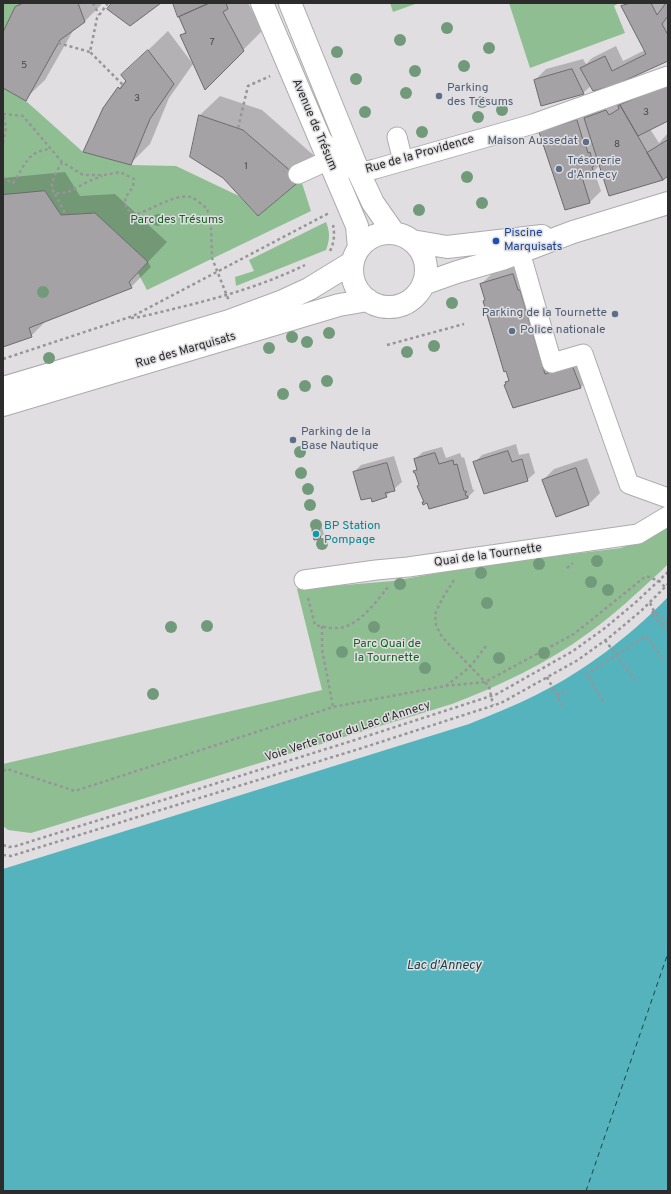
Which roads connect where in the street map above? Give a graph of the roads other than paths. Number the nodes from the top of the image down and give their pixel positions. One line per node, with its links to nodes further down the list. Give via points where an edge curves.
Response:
1 (262, 3): 5 (main road, Avenue de Trésum)
2 (290, 3): 8 (main road, Avenue de Trésum)
3 (668, 76): 7 (street, Rue de la Providence, via 524,126)
4 (397, 137): 7 (street)
5 (320, 138): 6 (main road, Avenue de Trésum); 8 (street, Rue de la Providence, via 340,161)
6 (329, 160): 9 (street); 14 (main road, Avenue de Trésum, via 357,226)
7 (403, 161): 8 (street, Rue de la Providence)
8 (359, 173): 12 (main road, Avenue de Trésum, via 373,203)
9 (298, 174)
10 (668, 202): 11 (main road)
11 (573, 232): 12 (main road, via 447,247); 13 (main road)
12 (403, 237): 14 (main road, via 388,233 375,236 369,239); 15 (main road, via 418,246 425,260)
13 (520, 252): 15 (main road); 19 (street, via 552,363 583,354 629,484)
14 (356, 255): 16 (main road, via 352,269 355,284); 17 (main road, Rue des Marquisats, via 309,289 283,301 229,321)
15 (423, 284): 16 (main road, via 411,299 401,304 385,306)
16 (368, 300): 18 (main road, Rue des Marquisats, via 339,305)
17 (3, 388)
18 (3, 405)
19 (668, 498)
20 (668, 516): 21 (street, Quai de la Tournette, via 638,534)
21 (304, 580)

